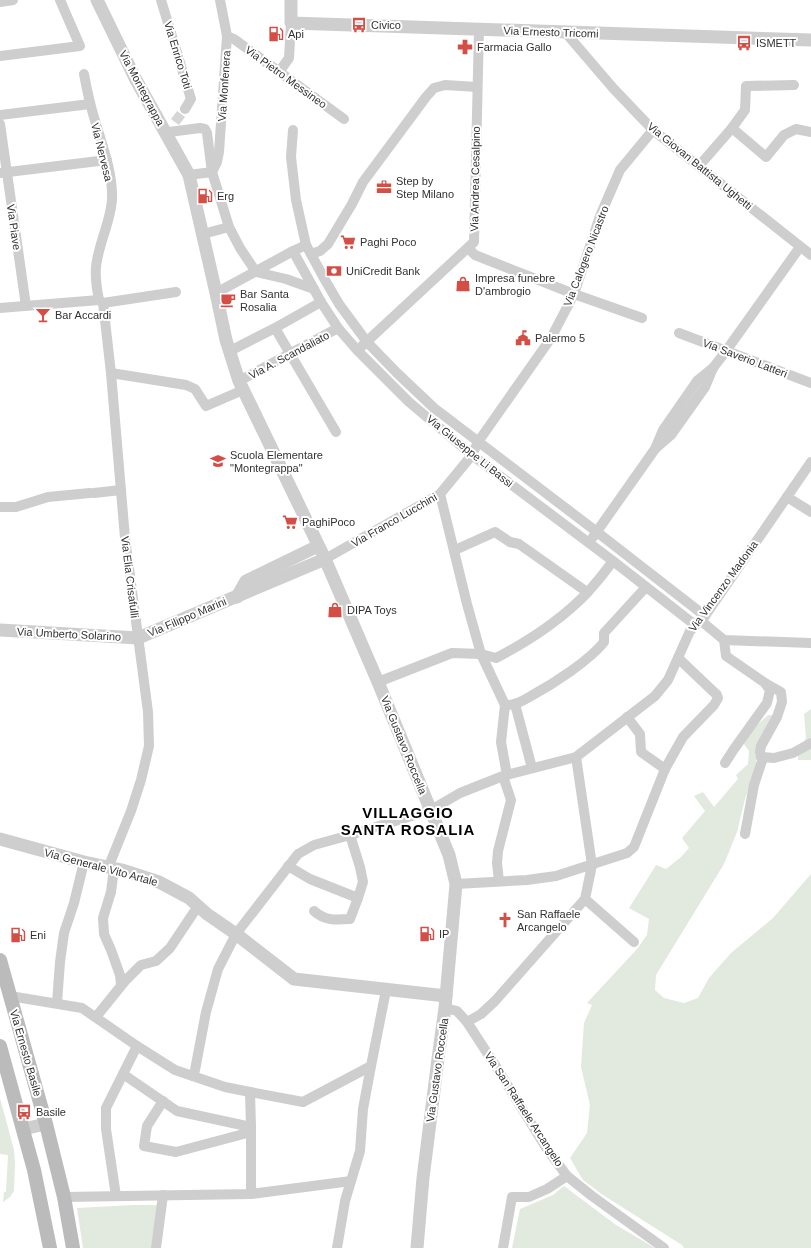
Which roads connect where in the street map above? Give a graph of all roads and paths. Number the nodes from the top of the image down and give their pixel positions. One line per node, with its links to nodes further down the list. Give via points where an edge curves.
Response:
1 (13, 0): 7 (street)
2 (60, 0): 13 (street, via 80,46)
3 (97, 0): 28 (street, Via Montegrappa, via 135,78)
4 (161, 0): 19 (street, Via Enrico Toti, via 192,99)
5 (220, 0): 11 (street, Via Monfenera)
6 (291, 0): 8 (street)
7 (0, 2)
8 (291, 23): 9 (street, Via Ernesto Tricomi); 14 (street, via 289,58)
9 (479, 29): 10 (street, Via Ernesto Tricomi); 17 (street, Via Andrea Cesalpino)
10 (565, 32): 12 (street, Via Ernesto Tricomi); 26 (street, Via Giovan Battista Ughetti)
11 (227, 36): 14 (street, Via Pietro Messineo); 32 (street, Via Monfenera, via 219,152)
12 (811, 40)
13 (0, 56)
14 (279, 72): 21 (street, Via Pietro Messineo)
15 (84, 74): 18 (street, Via Nervesa)
16 (794, 85): 24 (street, via 746,86 745,110)
17 (478, 86): 37 (street, Via Andrea Cesalpino, via 474,242); 38 (street, via 445,85 434,88 363,182 328,244 320,251)
18 (90, 104): 20 (street); 29 (street, Via Nervesa)
19 (185, 109)
20 (0, 115)
21 (344, 119)
22 (175, 122): 28 (street)
23 (0, 124): 31 (street, Via Piave)
24 (732, 128): 27 (street, via 766,157 784,135 796,129); 30 (street)
25 (292, 130): 38 (street, Via Giuseppe Li Bassi, via 291,157 296,200)
26 (653, 130): 30 (street, Via Giovan Battista Ughetti); 45 (street, Via Calogero Nicastro, via 620,170 600,216)
27 (811, 132)
28 (168, 133): 32 (street, via 205,129); 33 (street, Via Montegrappa)
29 (107, 160): 31 (street); 46 (street, Via Nervesa, via 112,199 96,267 97,289)
30 (699, 166): 36 (street, Via Giovan Battista Ughetti)
31 (3, 172): 48 (street, Via Piave)
32 (212, 172): 33 (street); 34 (street)
33 (189, 175): 35 (street, Via Montegrappa)
34 (229, 227): 35 (street); 41 (street)
35 (203, 234): 44 (street, Via Gustavo Roccella)
36 (800, 247): 40 (street, Via Giovan Battista Ughetti); 57 (street)
37 (468, 248): 45 (street, via 475,255); 54 (street, Via Andrea Cesalpino)
38 (308, 249): 39 (street); 54 (street, Via Giuseppe Li Bassi, via 339,304)
39 (293, 251): 41 (street); 42 (street, Via Giuseppe Li Bassi)
40 (811, 255)
41 (256, 272): 42 (street); 44 (street)
42 (314, 289): 47 (street, Via Giuseppe Li Bassi)
43 (176, 292): 46 (street)
44 (216, 293): 56 (street, Via Gustavo Roccella)
45 (574, 294): 50 (street); 63 (street, Via Calogero Nicastro, via 551,338)
46 (101, 302): 48 (street); 59 (street, Via Elia Crisafulli)
47 (321, 302): 51 (street); 52 (street, Via Giuseppe Li Bassi)
48 (26, 306): 49 (street)
49 (0, 308)
50 (642, 318)
51 (275, 328): 56 (street); 58 (street)
52 (338, 328): 55 (street, Via Giuseppe Li Bassi); 58 (street, Via A. Scandaliato)
53 (679, 333): 57 (street, Via Saverio Latteri)
54 (367, 342): 55 (street, Via Andrea Cesalpino); 63 (street, Via Giuseppe Li Bassi, via 434,408)
55 (357, 350): 64 (street, Via Giuseppe Li Bassi, via 409,402)
56 (230, 351): 61 (street, Via Gustavo Roccella)
57 (726, 351): 60 (street, Via Saverio Latteri); 71 (street, via 713,368 697,381 663,430 655,449)
58 (290, 354): 61 (street, Via A. Scandaliato); 62 (street)
59 (111, 373): 61 (street, Via A. Scandaliato, via 186,385 195,389 206,406); 66 (street, Via Elia Crisafulli)
60 (811, 383)
61 (241, 386): 73 (street, Via Gustavo Roccella)
62 (336, 432)
63 (478, 442): 64 (street, Via Calogero Nicastro); 71 (street, Via Giuseppe Li Bassi)
64 (472, 455): 67 (street, Via Franco Lucchini); 72 (street, Via Giuseppe Li Bassi)
65 (811, 462): 68 (street, Via Vincenzo Madonia)
66 (121, 490): 69 (street, via 48,497 16,507); 82 (street, Via Elia Crisafulli)
67 (440, 494): 74 (street); 75 (street, Via Franco Lucchini)
68 (787, 497): 70 (street); 80 (street, Via Vincenzo Madonia)
69 (0, 507)
70 (811, 512)
71 (597, 532): 72 (street); 80 (street, Via Giuseppe Li Bassi)
72 (588, 543): 76 (street, Via Giuseppe Li Bassi)
73 (318, 546): 75 (street, Via Gustavo Roccella); 79 (street, Via Filippo Marini, via 246,581)
74 (455, 550): 78 (street, via 495,532 510,542 519,544); 85 (street)
75 (325, 559): 79 (street, Via Filippo Marini); 87 (street, Via Gustavo Roccella)
76 (613, 561): 77 (street, Via Giuseppe Li Bassi); 78 (street)
77 (646, 587): 80 (street, Via Giuseppe Li Bassi); 89 (street, via 604,633 604,642 598,648 564,675 536,693)
78 (587, 592): 85 (street, via 541,631 513,649 496,658)
79 (237, 597): 82 (street, Via Filippo Marini)
80 (700, 620): 83 (street, Via Giuseppe Li Bassi); 86 (street, Via Vincenzo Madonia, via 690,631)
81 (0, 630): 82 (street, Via Umberto Solarino)
82 (138, 638): 105 (street, Via Elia Crisafulli, via 148,712 149,746 139,786)
83 (724, 640): 84 (street); 88 (street, via 726,656)
84 (811, 643)
85 (481, 654): 87 (street, via 452,653); 89 (street)
86 (678, 658): 90 (street, Via Vincenzo Madonia, via 662,688); 96 (street, via 718,698 683,737)
87 (378, 682): 98 (street, Via Gustavo Roccella)
88 (765, 682): 93 (street, via 781,692 782,702 761,746); 94 (street, via 770,690 767,703)
89 (510, 705): 95 (street); 97 (street, via 501,742)
90 (627, 717): 92 (street, Via Vincenzo Madonia); 96 (street, via 640,734 641,752)
91 (811, 743): 93 (street, via 793,753 774,758)
92 (576, 757): 95 (street, Via Vincenzo Madonia); 103 (street)
93 (761, 757): 99 (street)
94 (725, 764)
95 (532, 768): 97 (street, Via Vincenzo Madonia)
96 (665, 769): 103 (street, via 634,847)
97 (505, 775): 98 (street, Via Vincenzo Madonia, via 460,793); 106 (street, via 511,800 498,851)
98 (431, 810): 100 (street, Via Vincenzo Madonia); 107 (street, Via Gustavo Roccella, via 449,855)
99 (745, 834)
100 (350, 835): 104 (street, Via Vincenzo Madonia, via 314,845 298,854); 108 (street, via 363,882)
101 (0, 839): 102 (street, Via Generale Vito Artale)
102 (84, 862): 105 (street, Via Generale Vito Artale); 119 (street, via 64,933)
103 (592, 865): 106 (street, via 556,876); 109 (street)
104 (288, 866): 108 (street, via 310,879); 112 (street, Via Vincenzo Madonia)
105 (111, 868): 110 (street, Via Generale Vito Artale, via 159,882 189,898); 115 (street, Via Elia Crisafulli, via 111,892 103,918 104,934 120,975)
106 (499, 881): 107 (street)
107 (456, 884): 118 (street, Via Gustavo Roccella)
108 (358, 898): 111 (street, via 350,919 334,920 320,916)
109 (585, 899): 113 (street); 121 (street, via 495,1001)
110 (198, 906): 112 (street, Via Generale Vito Artale); 115 (street, via 170,948 156,961 141,965)
111 (314, 911)
112 (236, 934): 116 (street, Via Generale Vito Artale, via 294,979); 126 (street, Via Vincenzo Madonia, via 218,969)
113 (634, 942)
114 (0, 960): 117 (main road, Via Ernesto Basile)
115 (121, 985): 120 (street)
116 (386, 990): 118 (street, Via Generale Vito Artale); 124 (street)
117 (10, 996): 119 (street); 129 (main road, Via Ernesto Basile)
118 (446, 1002): 121 (street, Via San Raffaele Arcangelo); 142 (street, Via Gustavo Roccella, via 423,1178)
119 (58, 1004): 120 (street, via 82,1008)
120 (96, 1017): 123 (street)
121 (467, 1022): 132 (street, Via San Raffaele Arcangelo, via 547,1149)
122 (0, 1046): 130 (main road, Via Ernesto Basile)
123 (137, 1046): 125 (street); 126 (street, via 175,1070)
124 (371, 1066): 127 (street, via 303,1102); 133 (street, via 363,1109 360,1151)
125 (123, 1074): 128 (street); 136 (street, via 106,1108 106,1129)
126 (193, 1076): 127 (street)
127 (250, 1092): 131 (street)
128 (163, 1101): 131 (street, via 177,1111); 131 (street, via 147,1126 144,1146 176,1152)
129 (46, 1124): 130 (street); 137 (main road, Via Ernesto Basile)
130 (23, 1129): 138 (main road, Via Ernesto Basile)
131 (251, 1129): 134 (street)
132 (567, 1176): 143 (street, via 529,1197 512,1196); 144 (street, Via San Raffaele Arcangelo)
133 (351, 1181): 134 (street); 141 (street)
134 (251, 1194): 135 (street)
135 (163, 1195): 136 (street); 140 (street)
136 (116, 1196): 137 (street)
137 (64, 1197): 139 (main road, Via Ernesto Basile)
138 (50, 1248)
139 (73, 1248)
140 (156, 1248)
141 (337, 1248)
142 (418, 1248)
143 (503, 1248)
144 (664, 1248)

